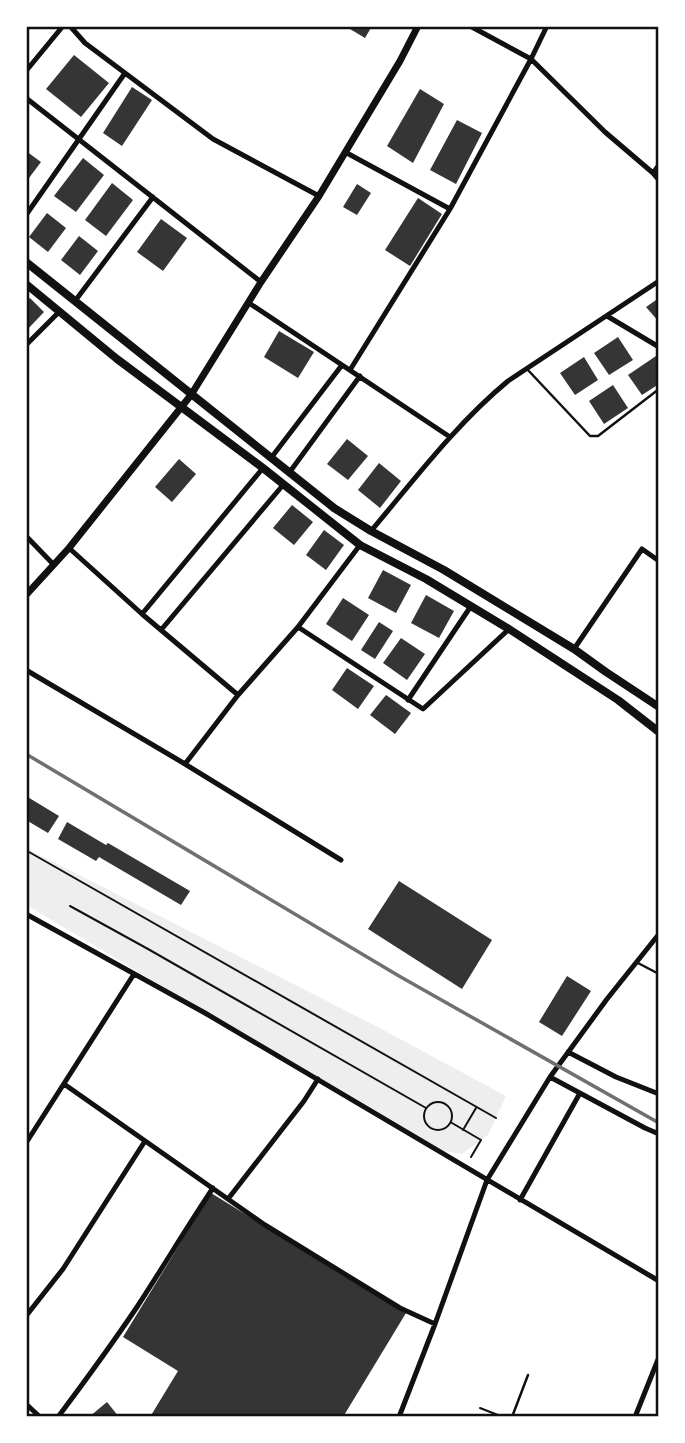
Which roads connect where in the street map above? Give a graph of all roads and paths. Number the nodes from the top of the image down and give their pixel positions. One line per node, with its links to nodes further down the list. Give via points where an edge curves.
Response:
1 (63, 26): 7 (street)
2 (70, 26): 8 (street)
3 (418, 26): 11 (street)
4 (470, 26): 6 (street)
5 (547, 26): 6 (street)
6 (531, 59): 13 (street); 17 (street)
7 (26, 71)
8 (125, 73): 10 (street); 15 (street, via 213,139)
9 (26, 98): 10 (street)
10 (80, 139): 16 (street); 18 (street)
11 (345, 152): 15 (street); 17 (street)
12 (659, 165): 13 (street)
13 (653, 173): 14 (street)
14 (659, 180)
15 (318, 196): 21 (street)
16 (153, 197): 21 (street); 23 (street)
17 (450, 209): 31 (street)
18 (26, 215)
19 (26, 262): 23 (main road)
20 (659, 281): 26 (street)
21 (261, 282): 24 (street)
22 (26, 284): 25 (main road)
23 (75, 301): 34 (main road)
24 (249, 303): 29 (street); 34 (street)
25 (59, 312): 27 (street); 35 (main road)
26 (607, 316): 28 (street); 30 (street)
27 (26, 345)
28 (659, 347)
29 (342, 365): 31 (street); 37 (street)
30 (527, 369): 33 (lane, via 592,437); 36 (street, via 489,397)
31 (350, 370): 32 (street)
32 (360, 376): 36 (street); 39 (street)
33 (659, 390)
34 (191, 395): 35 (street); 37 (main road)
35 (181, 407): 38 (main road); 44 (street)
36 (450, 437): 41 (street)
37 (271, 458): 39 (main road)
38 (263, 468): 40 (main road); 49 (street)
39 (289, 473): 41 (main road)
40 (283, 485): 43 (main road); 52 (street)
41 (371, 531): 53 (main road)
42 (26, 536): 46 (street)
43 (360, 544): 48 (main road); 50 (street)
44 (69, 548): 46 (street); 49 (street)
45 (659, 561): 53 (street, via 642,549)
46 (54, 565): 47 (street)
47 (26, 595)
48 (471, 606): 51 (main road); 56 (street)
49 (142, 614): 52 (street)
50 (298, 627): 55 (street); 56 (street)
51 (509, 629): 56 (street, via 423,709); 58 (main road)
52 (161, 630): 55 (street)
53 (574, 649): 57 (main road)
54 (26, 670): 59 (street)
55 (238, 695): 59 (street)
56 (408, 700)
57 (659, 706)
58 (659, 732)
59 (186, 764): 61 (street)
60 (29, 852): 74 (path)
61 (341, 860)
62 (70, 906): 75 (path)
63 (26, 914): 66 (street)
64 (659, 934): 65 (street)
65 (636, 962): 67 (lane); 68 (street)
66 (134, 974): 70 (street); 71 (street)
67 (659, 974)
68 (568, 1052): 69 (street); 73 (street)
69 (550, 1077): 72 (street); 83 (street)
70 (318, 1079): 82 (street); 85 (street)
71 (64, 1084): 80 (street); 81 (street)
72 (580, 1093): 79 (street); 86 (street)
73 (659, 1094)
74 (477, 1107): 76 (path); 78 (path)
75 (426, 1108): 77 (path, via 438,1101 447,1105); 77 (path, via 425,1121 431,1128 444,1129)
76 (496, 1118)
77 (451, 1122): 78 (path)
78 (463, 1130): 82 (path, via 481,1140)
79 (659, 1133)
80 (145, 1141): 84 (street); 88 (street, via 63,1269)
81 (26, 1143)
82 (465, 1167): 83 (street)
83 (487, 1180): 86 (street); 89 (street)
84 (213, 1188): 85 (street); 95 (street, via 138,1306)
85 (228, 1199): 89 (street, via 389,1301)
86 (520, 1200): 87 (street)
87 (659, 1281)
88 (26, 1316)
89 (435, 1324): 96 (street)
90 (659, 1357): 99 (street)
91 (528, 1375): 98 (lane)
92 (26, 1404): 94 (street)
93 (480, 1408): 97 (path)
94 (40, 1417)
95 (58, 1417)
96 (399, 1417)
97 (503, 1417)
98 (512, 1417)
99 (635, 1417)

